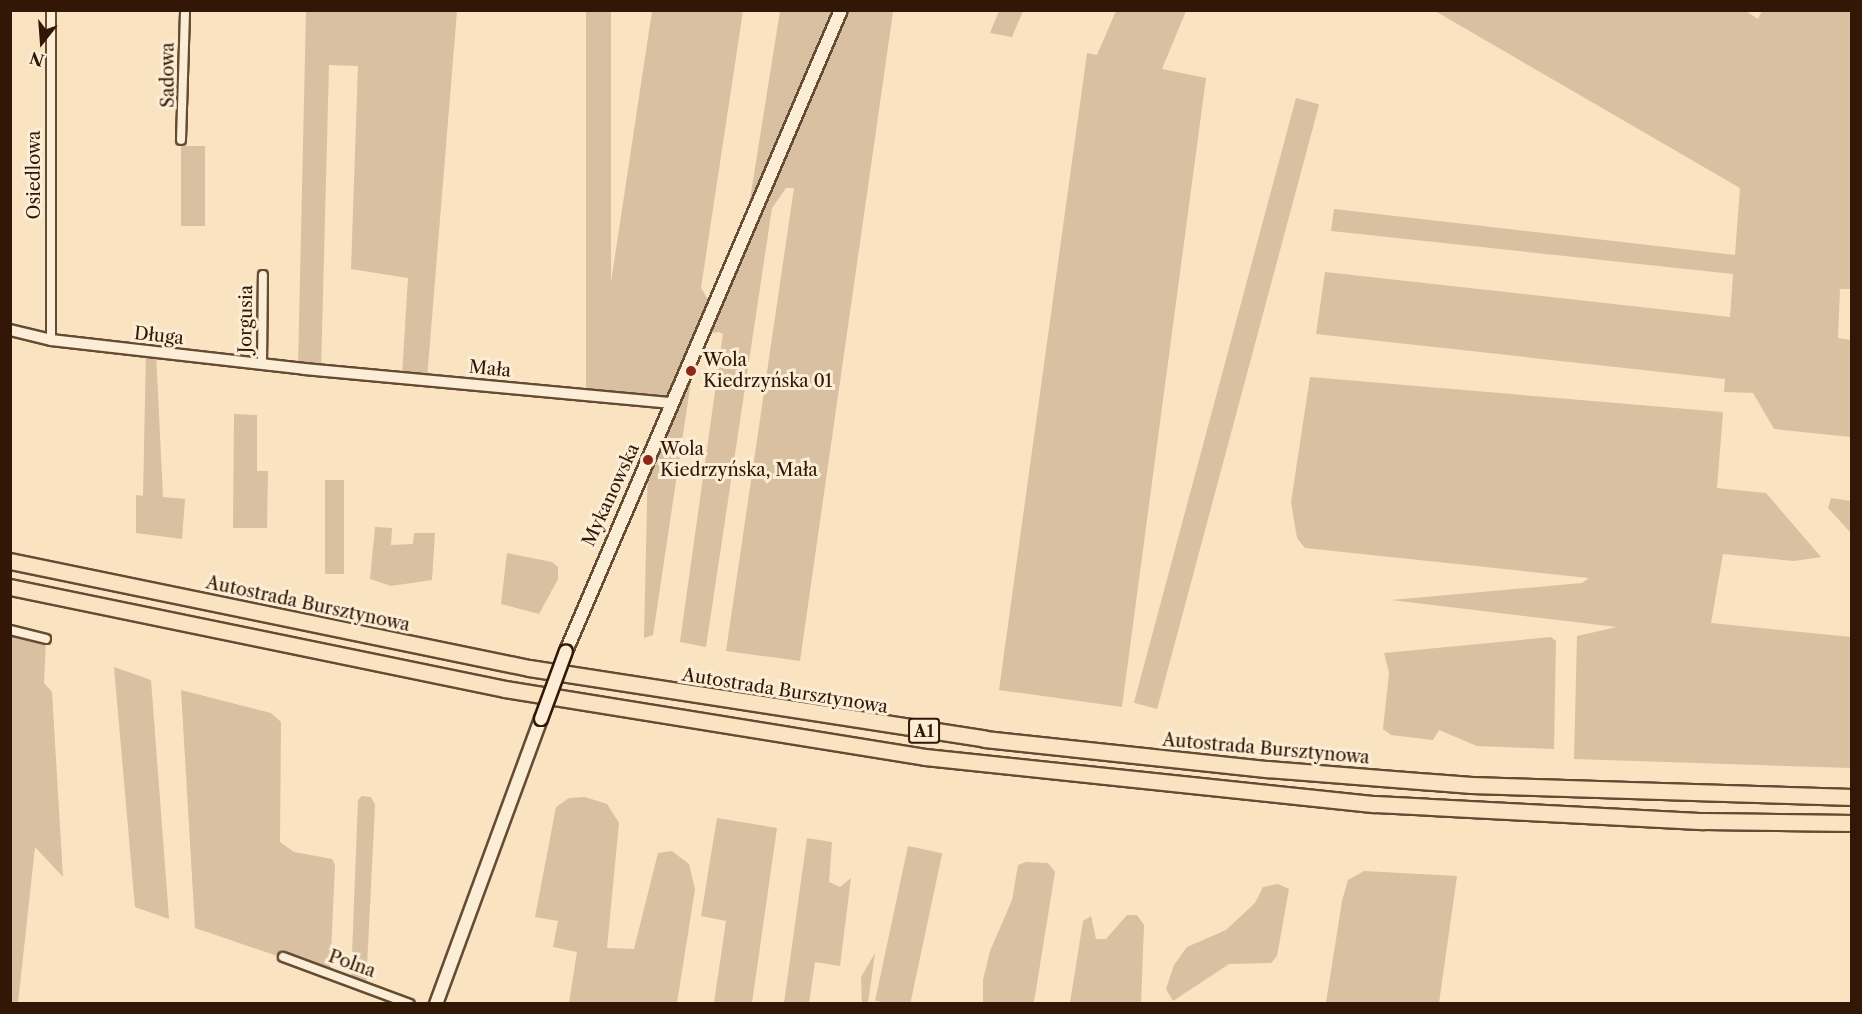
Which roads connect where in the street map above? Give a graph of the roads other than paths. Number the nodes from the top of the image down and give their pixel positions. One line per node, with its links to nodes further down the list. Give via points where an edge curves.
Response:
1 (51, 10): 7 (street, Osiedlowa)
2 (185, 10): 4 (street, Sadowa)
3 (841, 10): 10 (main road, Mykanowska)
4 (181, 140)
5 (263, 275): 8 (street, Jorgusia)
6 (10, 330): 7 (street, Długa)
7 (51, 340): 8 (street, Długa)
8 (262, 364): 9 (street, Długa)
9 (304, 369): 10 (street, Mała)
10 (672, 404): 19 (main road, Mykanowska, bridge, via 566,651)
11 (10, 561): 15 (highway, Autostrada Bursztynowa / A1, via 529,668 954,735 1176,761 1460,784)
12 (10, 587): 16 (highway, A1, via 516,691 946,760 1375,804 1704,821)
13 (10, 630): 14 (street)
14 (46, 639)
15 (1851, 797)
16 (1851, 823)
17 (283, 957): 18 (street, Polna)
18 (410, 1004)
19 (436, 1004)

